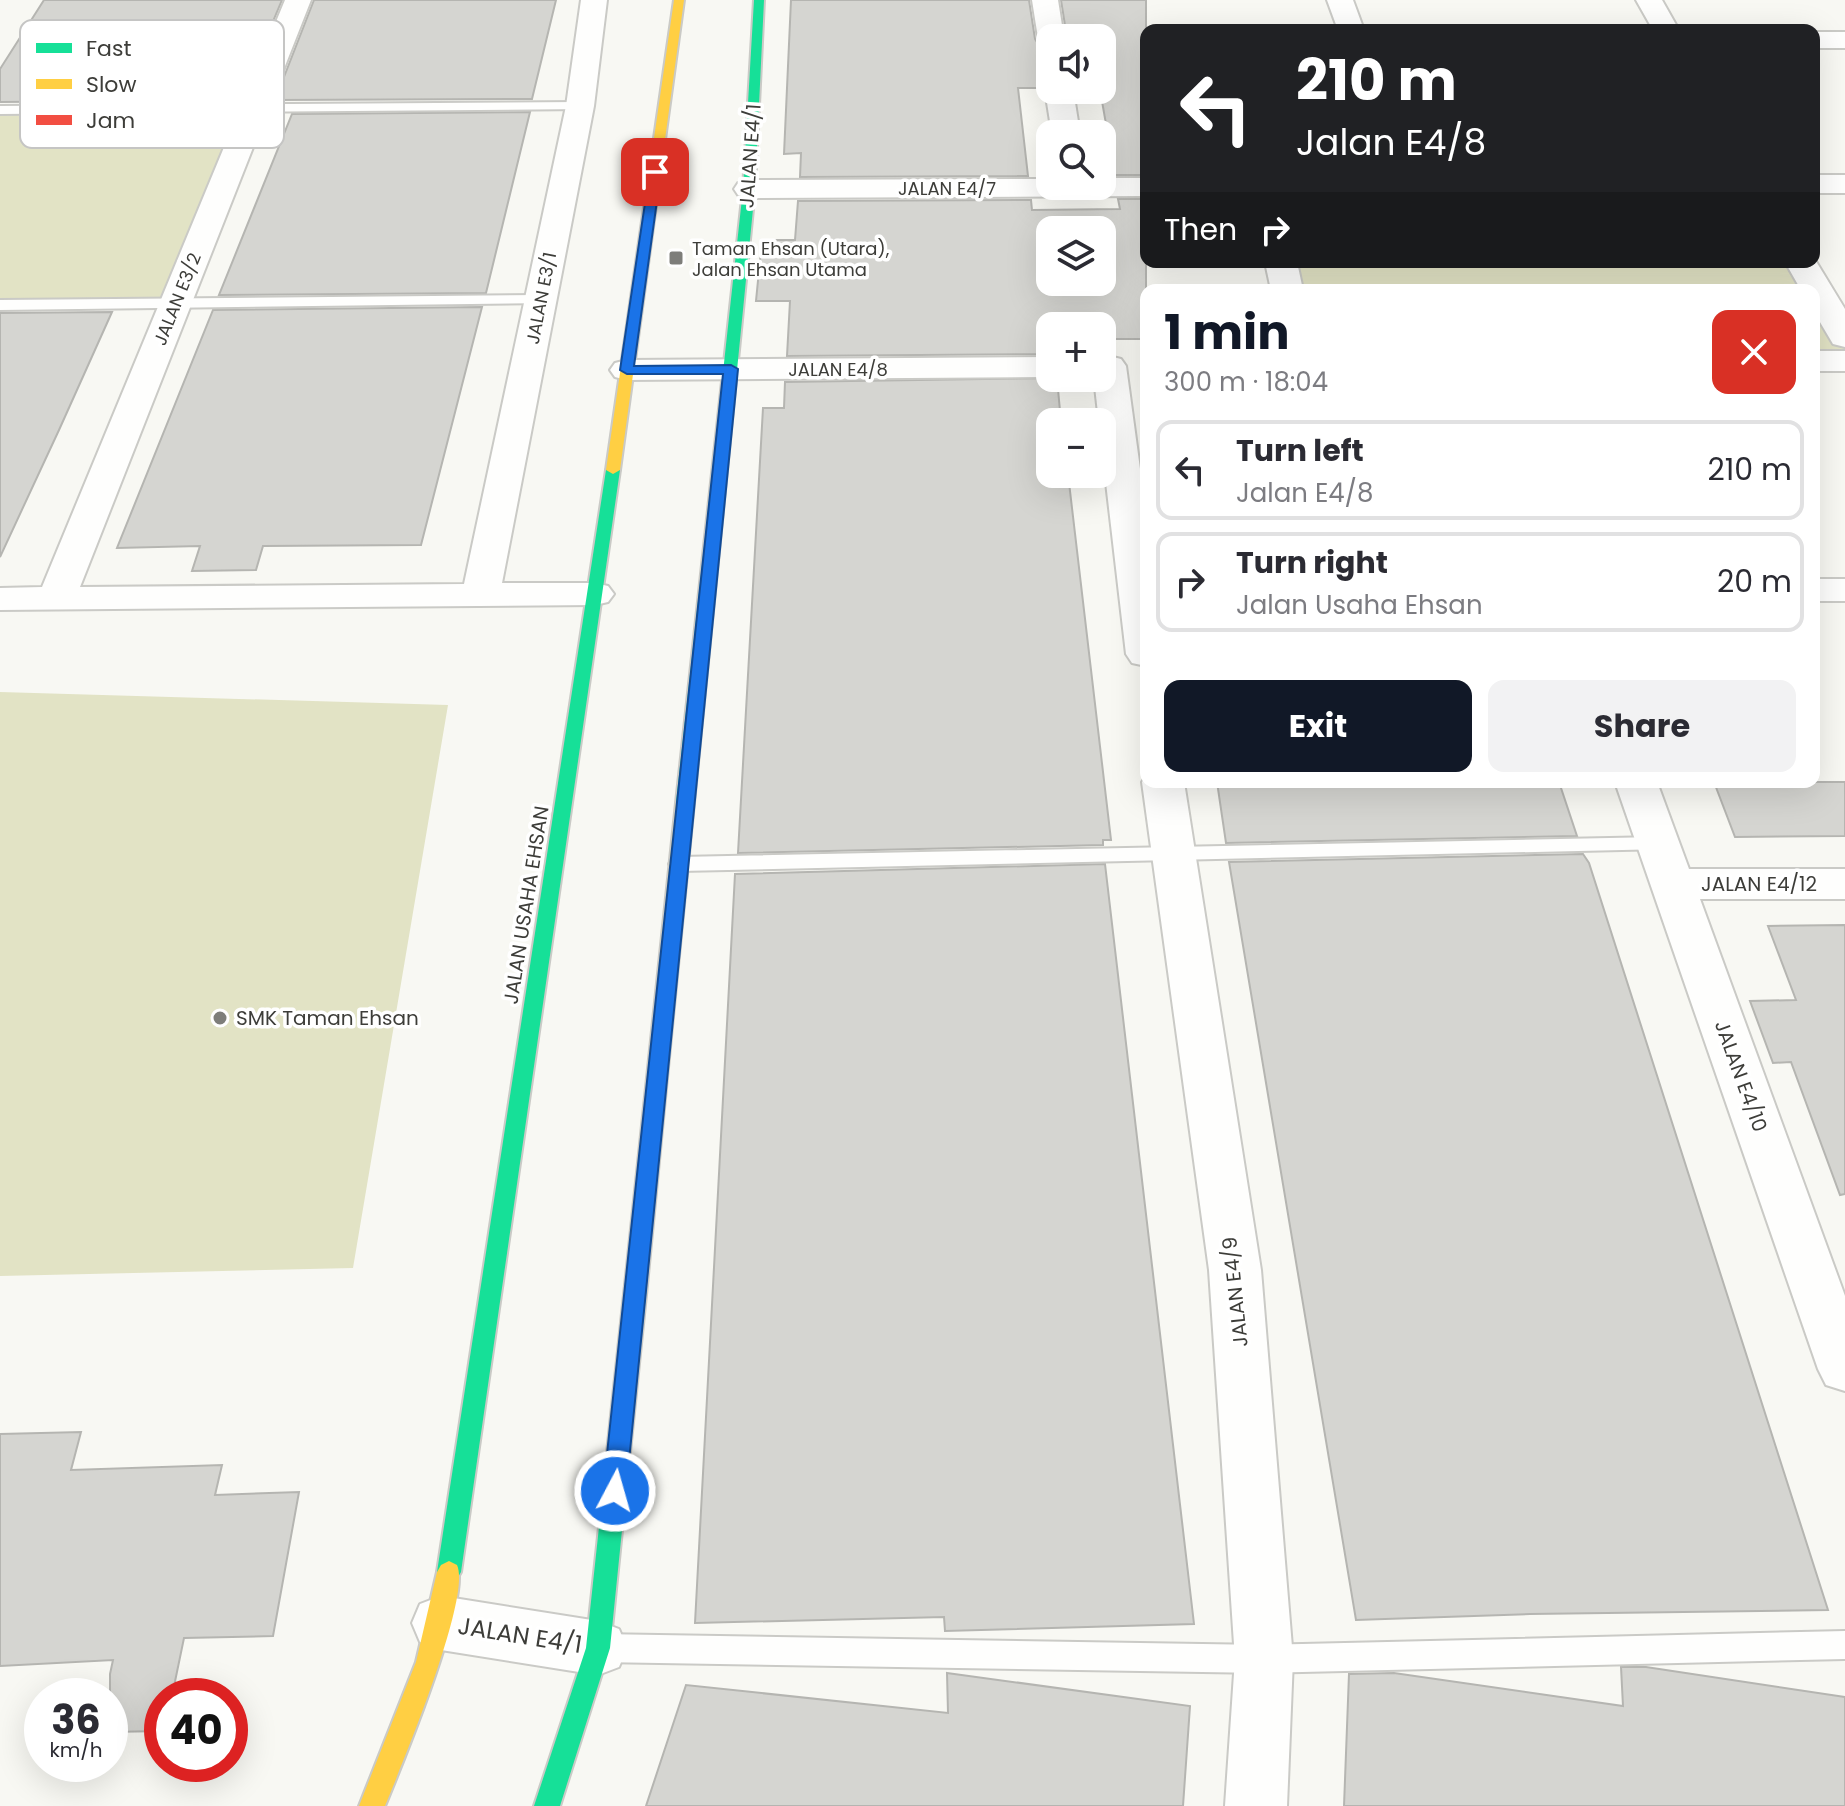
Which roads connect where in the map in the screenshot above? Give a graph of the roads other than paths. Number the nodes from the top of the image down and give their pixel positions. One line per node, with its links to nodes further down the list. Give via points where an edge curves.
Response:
1 (298, 0): 11 (street, JALAN E3/2)
2 (594, 0): 14 (street, JALAN E3/1)
3 (679, 0): 36 (street, JALAN USAHA EHSAN)
4 (759, 0): 24 (street, JALAN E4/1)
5 (1045, 0): 8 (street)
6 (1340, 0): 9 (street)
7 (1649, 0): 10 (street)
8 (1049, 24)
9 (1349, 24)
10 (1663, 24)
11 (284, 34)
12 (1820, 40): 13 (street)
13 (1845, 40)
14 (580, 106): 15 (lane); 26 (street, JALAN E3/1)
15 (284, 108)
16 (0, 110): 17 (lane)
17 (20, 110)
18 (238, 148): 27 (street, JALAN E3/2)
19 (1820, 184): 20 (street)
20 (1845, 184)
21 (1036, 187): 24 (street, JALAN E4/7)
22 (1116, 187): 23 (street, JALAN E4/7)
23 (1140, 187)
24 (749, 189): 35 (street, JALAN E4/1)
25 (1820, 294): 29 (street)
26 (541, 300): 27 (lane); 41 (street, JALAN E3/1)
27 (176, 304): 28 (lane); 43 (street, JALAN E3/2)
28 (0, 305)
29 (1845, 337)
30 (1820, 361): 31 (street)
31 (1845, 361)
32 (1116, 366): 33 (street)
33 (1140, 366)
34 (1036, 367): 35 (street, JALAN E4/8)
35 (731, 369): 36 (street, JALAN E4/8); 48 (street, JALAN E4/1)
36 (627, 370): 40 (street, JALAN USAHA EHSAN)
37 (1109, 392): 44 (street)
38 (1820, 590): 39 (street)
39 (1845, 590)
40 (595, 594): 41 (street); 53 (street, JALAN USAHA EHSAN)
41 (481, 595): 43 (street)
42 (0, 599): 43 (street)
43 (56, 599)
44 (1140, 612)
45 (1164, 788): 47 (street, JALAN E4/9)
46 (1638, 788): 49 (street, JALAN E4/10)
47 (1172, 856): 48 (lane); 49 (lane); 56 (street, JALAN E4/9, via 1235,1270)
48 (680, 864): 55 (street, JALAN E4/1)
49 (1665, 864): 50 (street, JALAN E4/12); 51 (street, JALAN E4/10)
50 (1845, 884)
51 (1829, 1280): 52 (street, JALAN E4/10)
52 (1845, 1369)
53 (441, 1623): 55 (street, JALAN E4/1); 57 (street, JALAN USAHA EHSAN)
54 (1845, 1645): 56 (lane)
55 (598, 1648): 56 (lane); 58 (street, JALAN E4/1)
56 (1264, 1659): 59 (street, JALAN E4/9)
57 (372, 1806)
58 (547, 1806)
59 (1256, 1806)

